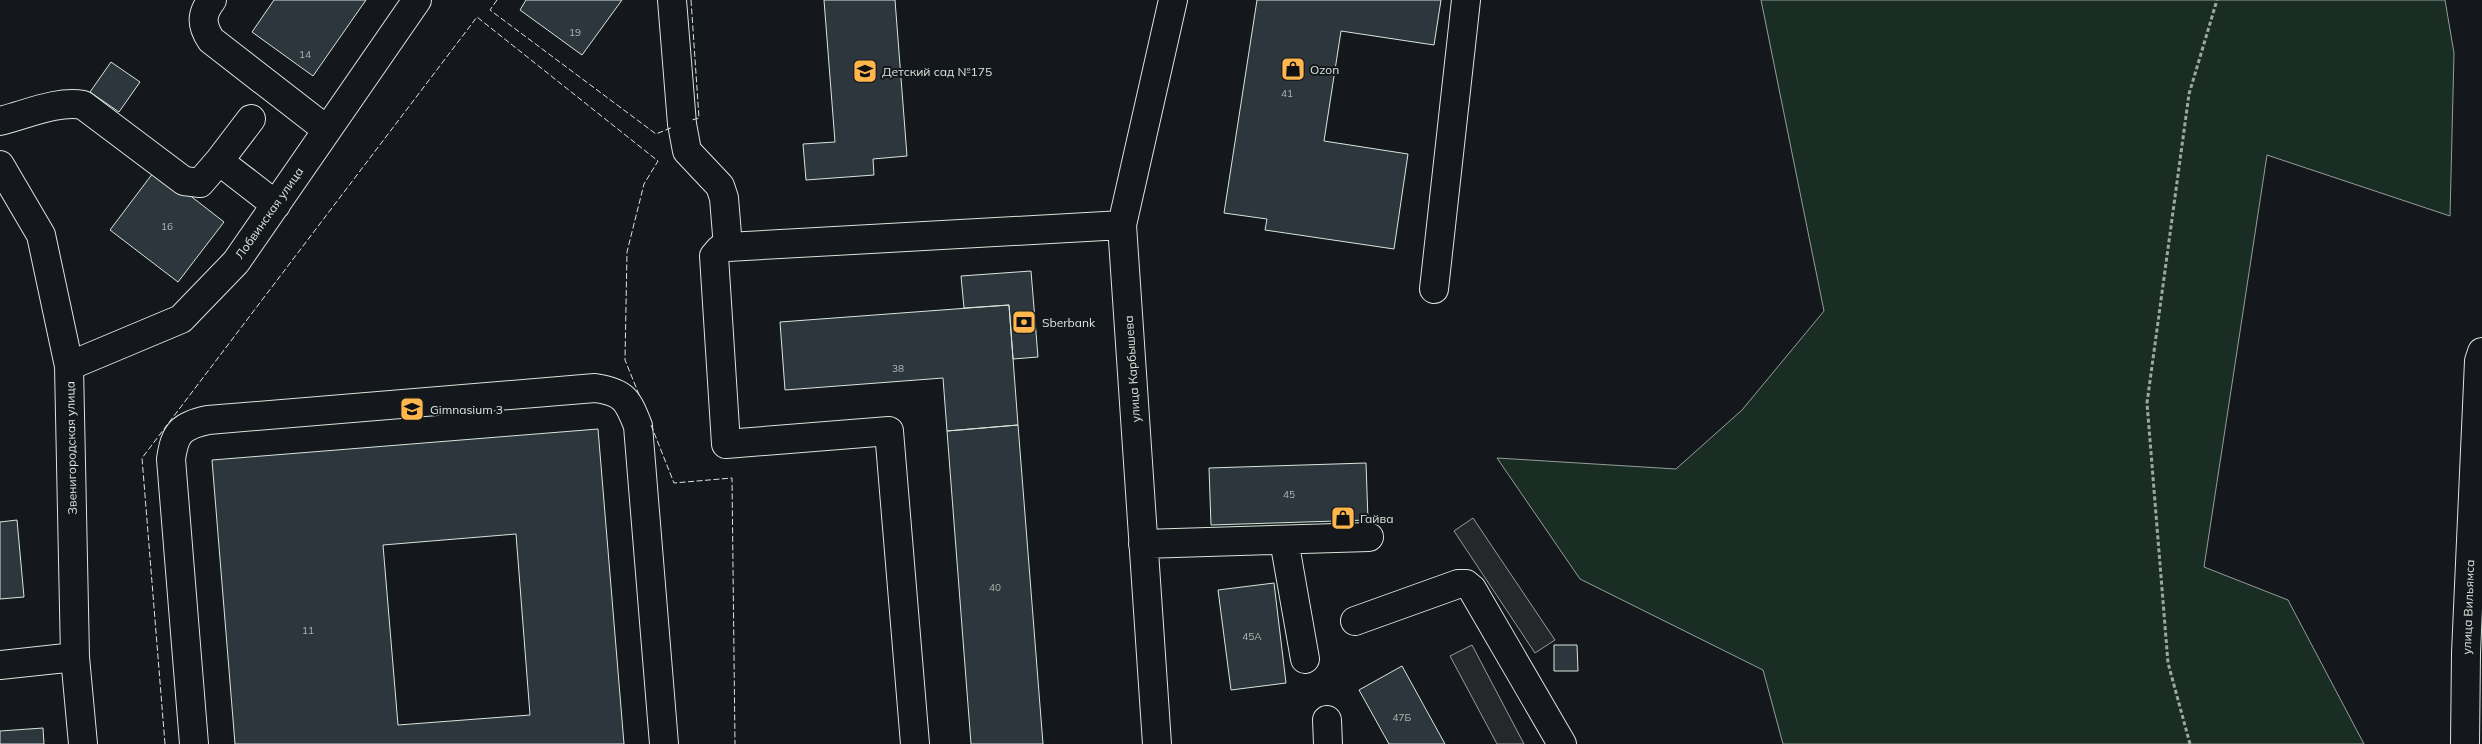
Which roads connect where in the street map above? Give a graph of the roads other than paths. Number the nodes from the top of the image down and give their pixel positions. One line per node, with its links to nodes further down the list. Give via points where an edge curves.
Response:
1 (212, 0): 8 (street, via 202,20 211,40)
2 (417, 0): 8 (street, Лобвинская улица)
3 (672, 0): 13 (street, via 687,152 720,186)
4 (1173, 0): 12 (street, улица Карбышева)
5 (1466, 0): 14 (street)
6 (251, 119): 9 (street)
7 (0, 121): 9 (street, via 73,103 84,105 184,181 200,183)
8 (327, 130): 11 (street, Лобвинская улица)
9 (219, 161): 11 (street)
10 (0, 165): 16 (street, Звенигородская улица, via 40,234)
11 (276, 205): 16 (street, Лобвинская улица, via 236,262 181,319)
12 (1122, 225): 13 (street); 19 (street, улица Карбышева)
13 (728, 247): 28 (street, via 720,249 714,256 713,266 726,444 889,431)
14 (1434, 289)
15 (2482, 352): 21 (street, улица Вильямса, via 2479,361)
16 (69, 366): 22 (street, Звенигородская улица)
17 (1369, 537): 18 (street)
18 (1284, 540): 19 (street); 23 (street)
19 (1143, 544): 29 (street, улица Карбышева)
20 (1355, 622): 30 (street, via 1458,584 1466,584 1472,589)
21 (2474, 653): 31 (street, улица Вильямса)
22 (75, 657): 24 (street); 25 (street, Звенигородская улица)
23 (1305, 660)
24 (0, 664)
25 (83, 744)
26 (194, 744): 27 (street, via 170,459 174,439 187,425 208,420 595,388 614,390 629,403 638,426)
27 (664, 744)
28 (915, 744)
29 (1157, 744)
30 (1562, 744)
31 (2464, 744)

